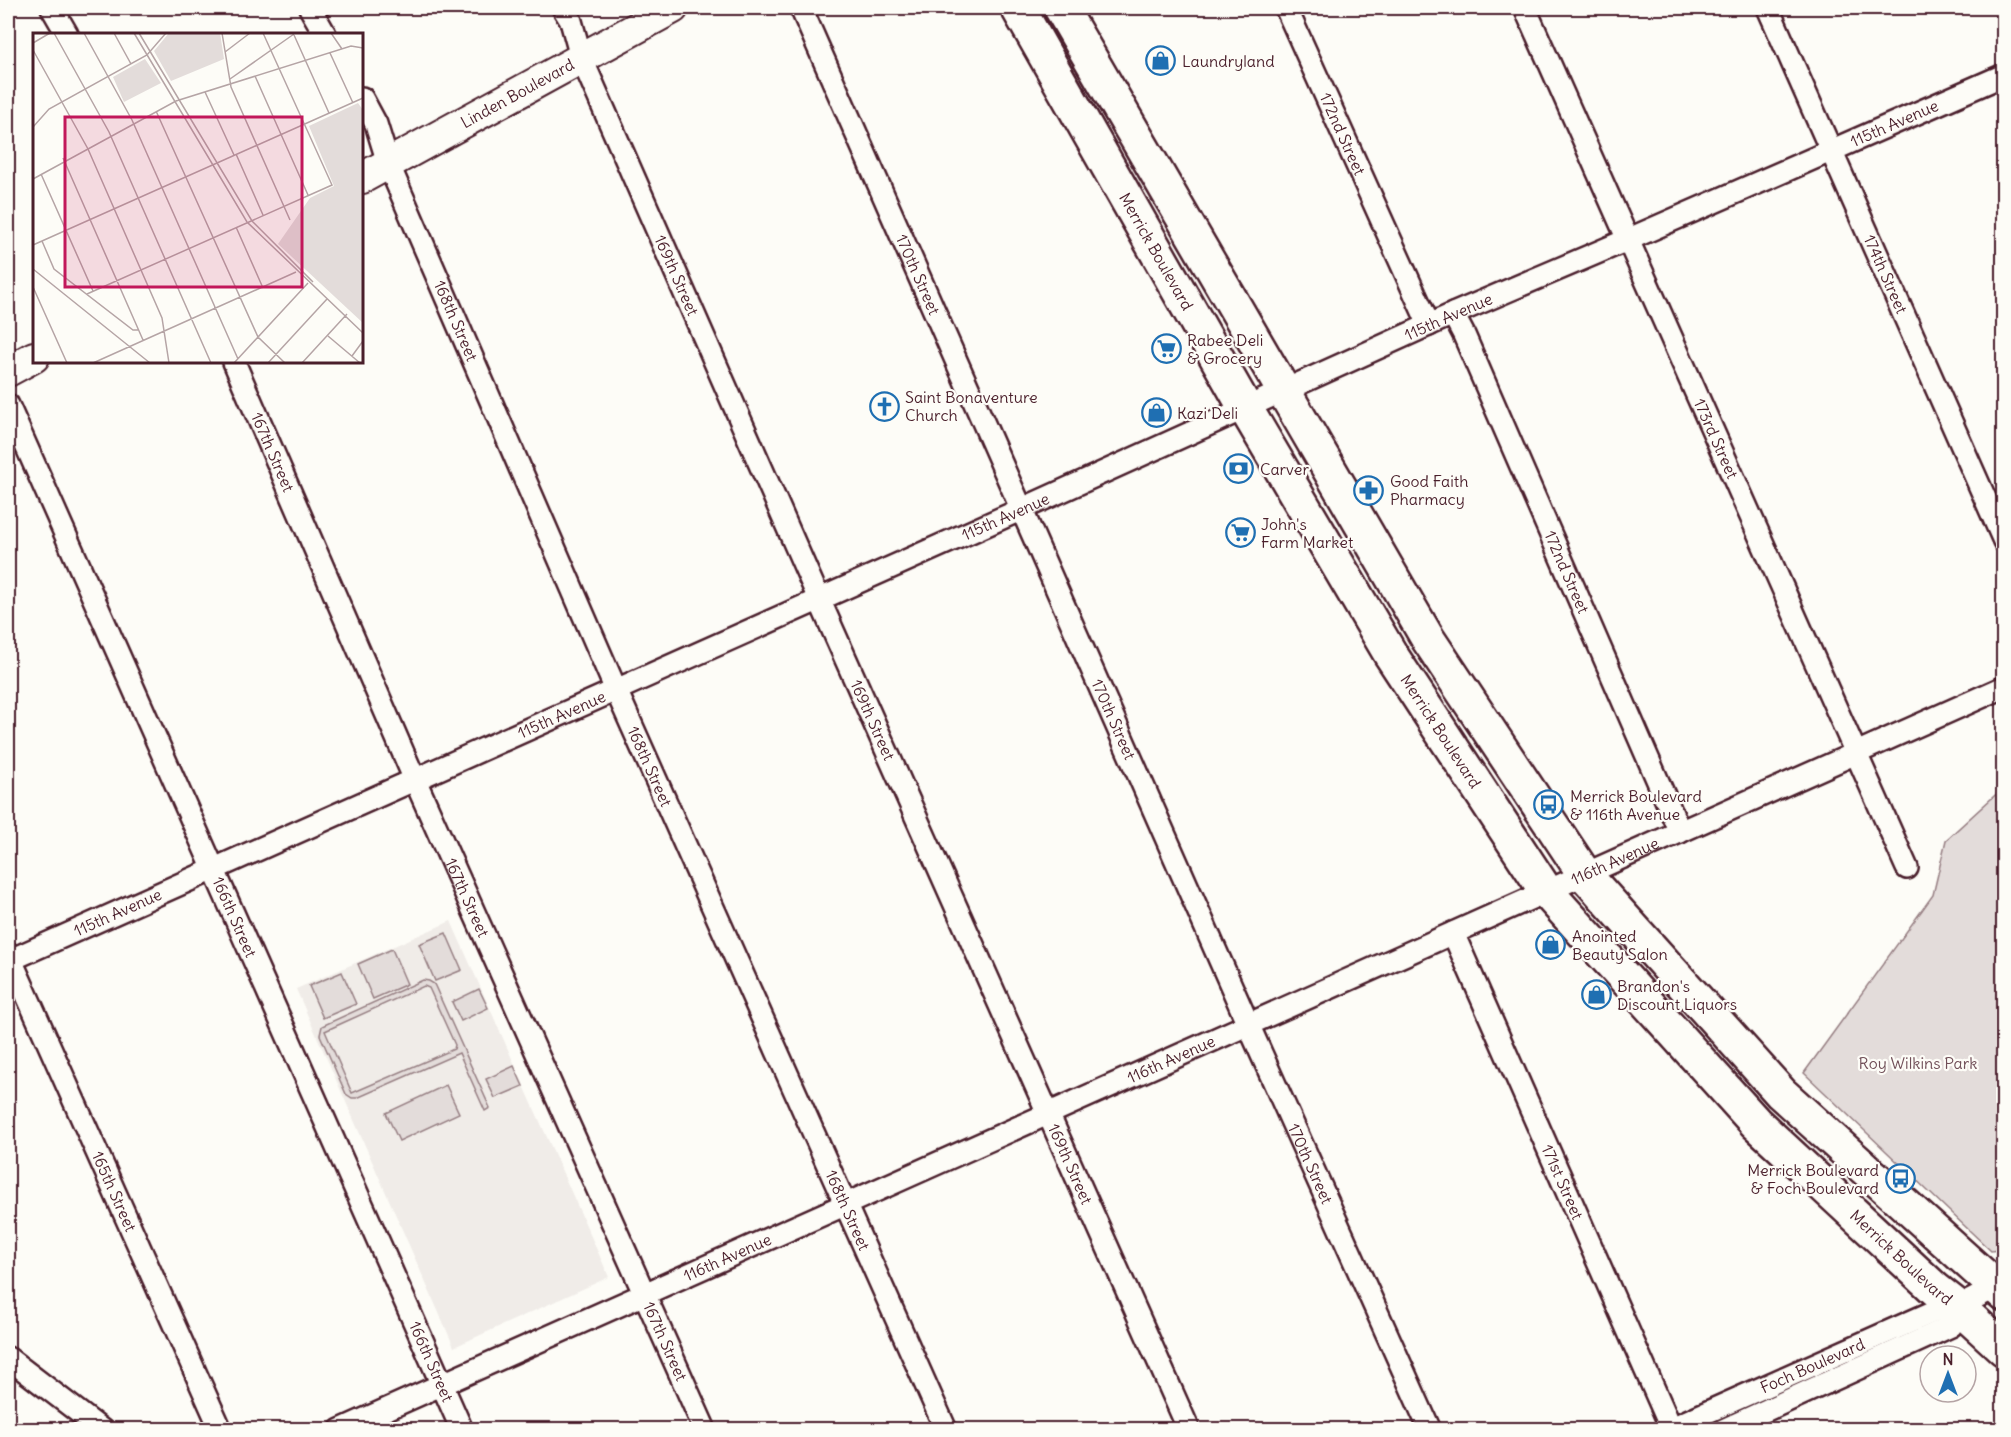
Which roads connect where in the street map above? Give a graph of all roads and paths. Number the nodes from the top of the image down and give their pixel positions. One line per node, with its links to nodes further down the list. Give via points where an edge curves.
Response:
1 (52, 8): 11 (street)
2 (310, 8): 12 (street)
3 (563, 8): 13 (street, 169th Street, via 571,21)
4 (673, 8): 13 (main road, Linden Boulevard)
5 (801, 8): 28 (street, 170th Street)
6 (1018, 8): 27 (main road, Merrick Boulevard)
7 (1061, 8): 25 (main road)
8 (1286, 8): 21 (street, 172nd Street)
9 (1525, 8): 19 (street, 173rd Street)
10 (1767, 8): 16 (street, 174th Street)
11 (66, 33)
12 (324, 33)
13 (581, 57): 17 (main road, Linden Boulevard); 30 (street, 169th Street)
14 (2004, 75): 16 (street, 115th Avenue)
15 (363, 100): 17 (street, 168th Street, via 376,124)
16 (1830, 150): 19 (street, 115th Avenue); 29 (street, 174th Street)
17 (388, 163): 18 (main road, Linden Boulevard); 34 (street, 168th Street)
18 (363, 177)
19 (1627, 240): 20 (street, 115th Avenue); 35 (street, 173rd Street)
20 (1452, 314): 21 (street, 115th Avenue); 37 (street, 172nd Street)
21 (1429, 325): 25 (street, 115th Avenue)
22 (33, 358): 24 (main road)
23 (234, 363): 36 (street, 167th Street)
24 (8, 372)
25 (1283, 392): 27 (street, 115th Avenue); 31 (main road)
26 (8, 405): 39 (street, 166th Street)
27 (1246, 409): 28 (street, 115th Avenue); 32 (main road, Merrick Boulevard)
28 (1023, 509): 30 (street, 115th Avenue); 44 (street, 170th Street)
29 (2004, 541)
30 (819, 599): 34 (street, 115th Avenue); 45 (street, 169th Street)
31 (1432, 646): 32 (main road); 40 (main road)
32 (1400, 670): 41 (main road, Merrick Boulevard)
33 (2004, 687): 35 (street, 116th Avenue)
34 (616, 690): 36 (street, 115th Avenue); 46 (street, 168th Street)
35 (1856, 754): 37 (street, 116th Avenue); 38 (street, 173rd Street)
36 (415, 780): 39 (street, 115th Avenue); 48 (street, 167th Street)
37 (1680, 832): 40 (street, 116th Avenue)
38 (1907, 868)
39 (213, 870): 43 (street, 115th Avenue); 52 (street, 166th Street)
40 (1585, 875): 41 (street, 116th Avenue); 47 (main road, via 1781,1093)
41 (1546, 891): 42 (street, 116th Avenue); 49 (main road, Merrick Boulevard, via 1756,1123)
42 (1453, 933): 44 (street, 116th Avenue); 53 (street, 171st Street)
43 (9, 958): 55 (street, 165th Street)
44 (1248, 1024): 45 (street, 116th Avenue); 61 (street, 170th Street)
45 (1048, 1113): 46 (street, 116th Avenue); 60 (street, 169th Street)
46 (845, 1203): 48 (street, 116th Avenue); 59 (street, 168th Street)
47 (2000, 1291): 49 (street, Foch Boulevard)
48 (644, 1294): 52 (street, 116th Avenue); 58 (street, 167th Street)
49 (1958, 1307): 50 (main road, Merrick Boulevard); 53 (street, Foch Boulevard, via 1935,1311); 62 (street, Foch Boulevard, via 1952,1326)
50 (2004, 1349)
51 (8, 1358): 54 (street)
52 (442, 1384): 56 (street, 116th Avenue); 57 (street, 166th Street)
53 (1670, 1429)
54 (102, 1430)
55 (221, 1430)
56 (340, 1430)
57 (462, 1430)
58 (705, 1430)
59 (946, 1430)
60 (1189, 1430)
61 (1430, 1430)
62 (1723, 1430)

